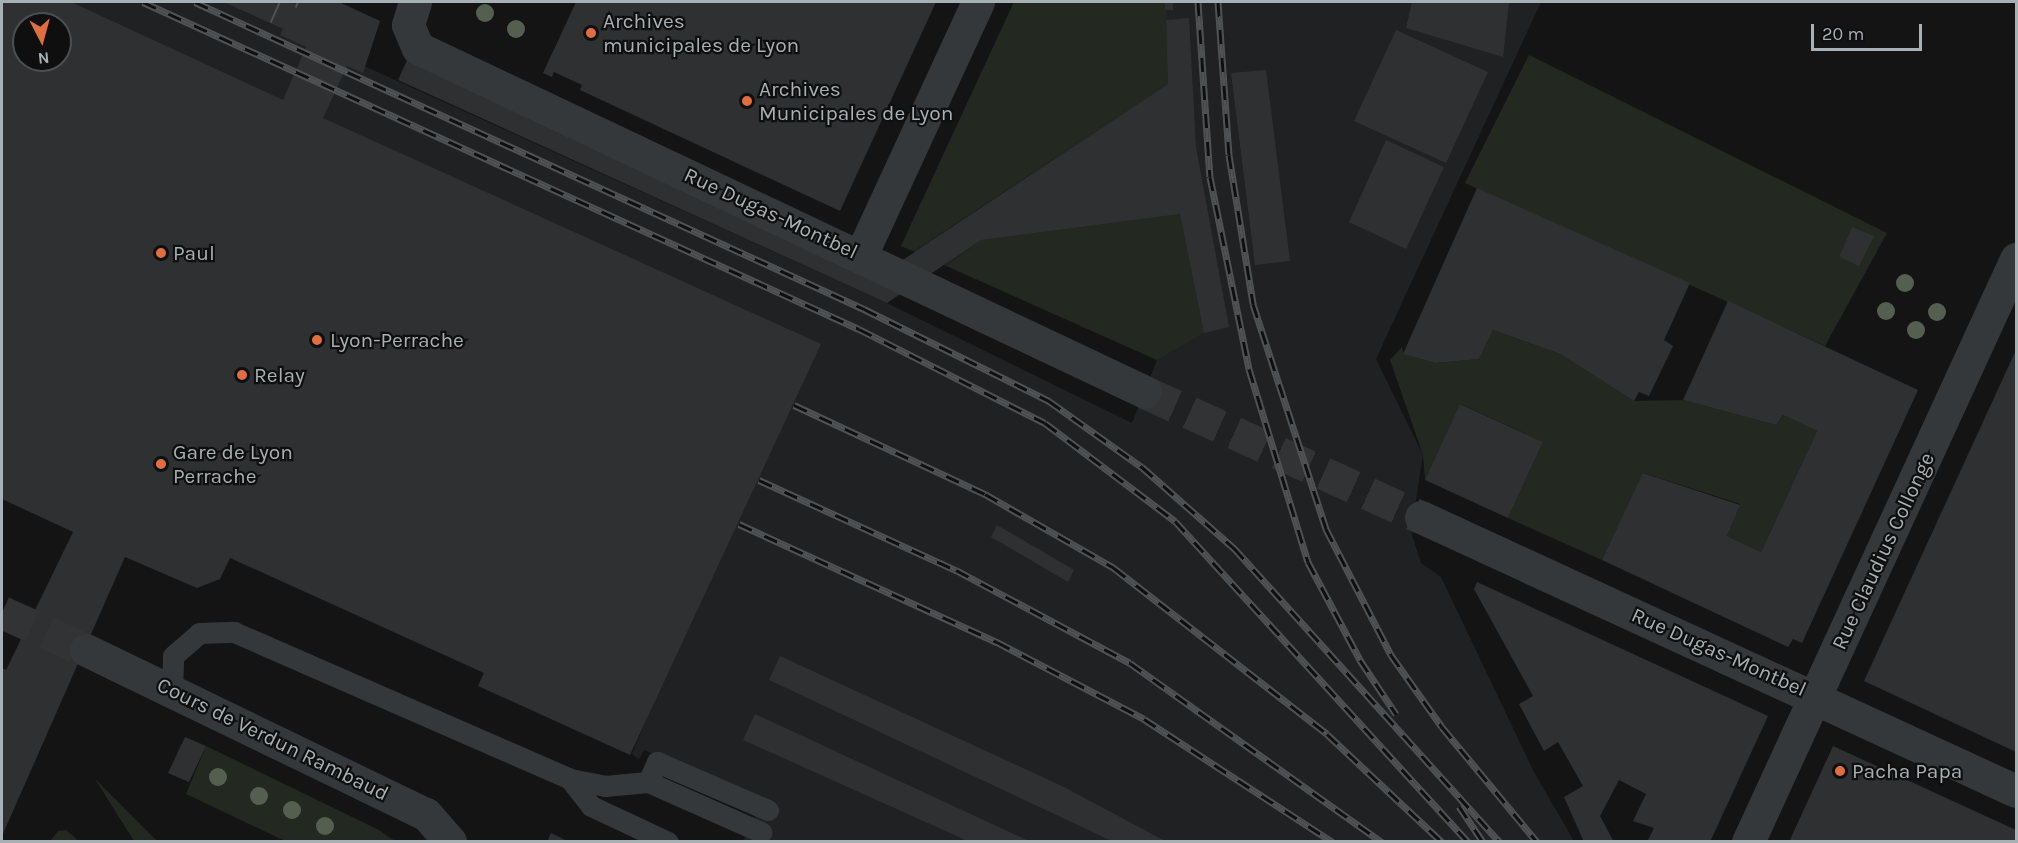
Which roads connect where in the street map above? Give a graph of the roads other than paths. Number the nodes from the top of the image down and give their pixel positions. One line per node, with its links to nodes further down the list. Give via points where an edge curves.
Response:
1 (978, 2): 3 (street)
2 (411, 13): 3 (street, Rue Dugas-Montbel, via 418,48)
3 (861, 255): 5 (street, Rue Dugas-Montbel)
4 (2016, 259): 9 (street, Rue Claudius Collonge)
5 (1145, 392)
6 (1421, 517): 9 (street, Rue Dugas-Montbel)
7 (86, 650): 8 (street, Cours de Verdun Rambaud)
8 (172, 690): 10 (lane, via 173,656 199,633 234,632); 15 (street, Cours de Verdun Rambaud, via 197,707 426,814)
9 (1816, 696): 12 (street, Rue Dugas-Montbel); 17 (street, Rue Claudius Collonge)
10 (570, 779): 11 (lane, via 605,786); 16 (lane, via 591,806)
11 (648, 782): 13 (lane, via 657,762); 14 (lane)
12 (2016, 791)
13 (768, 810)
14 (761, 832)
15 (450, 842)
16 (668, 842)
17 (1748, 842)

